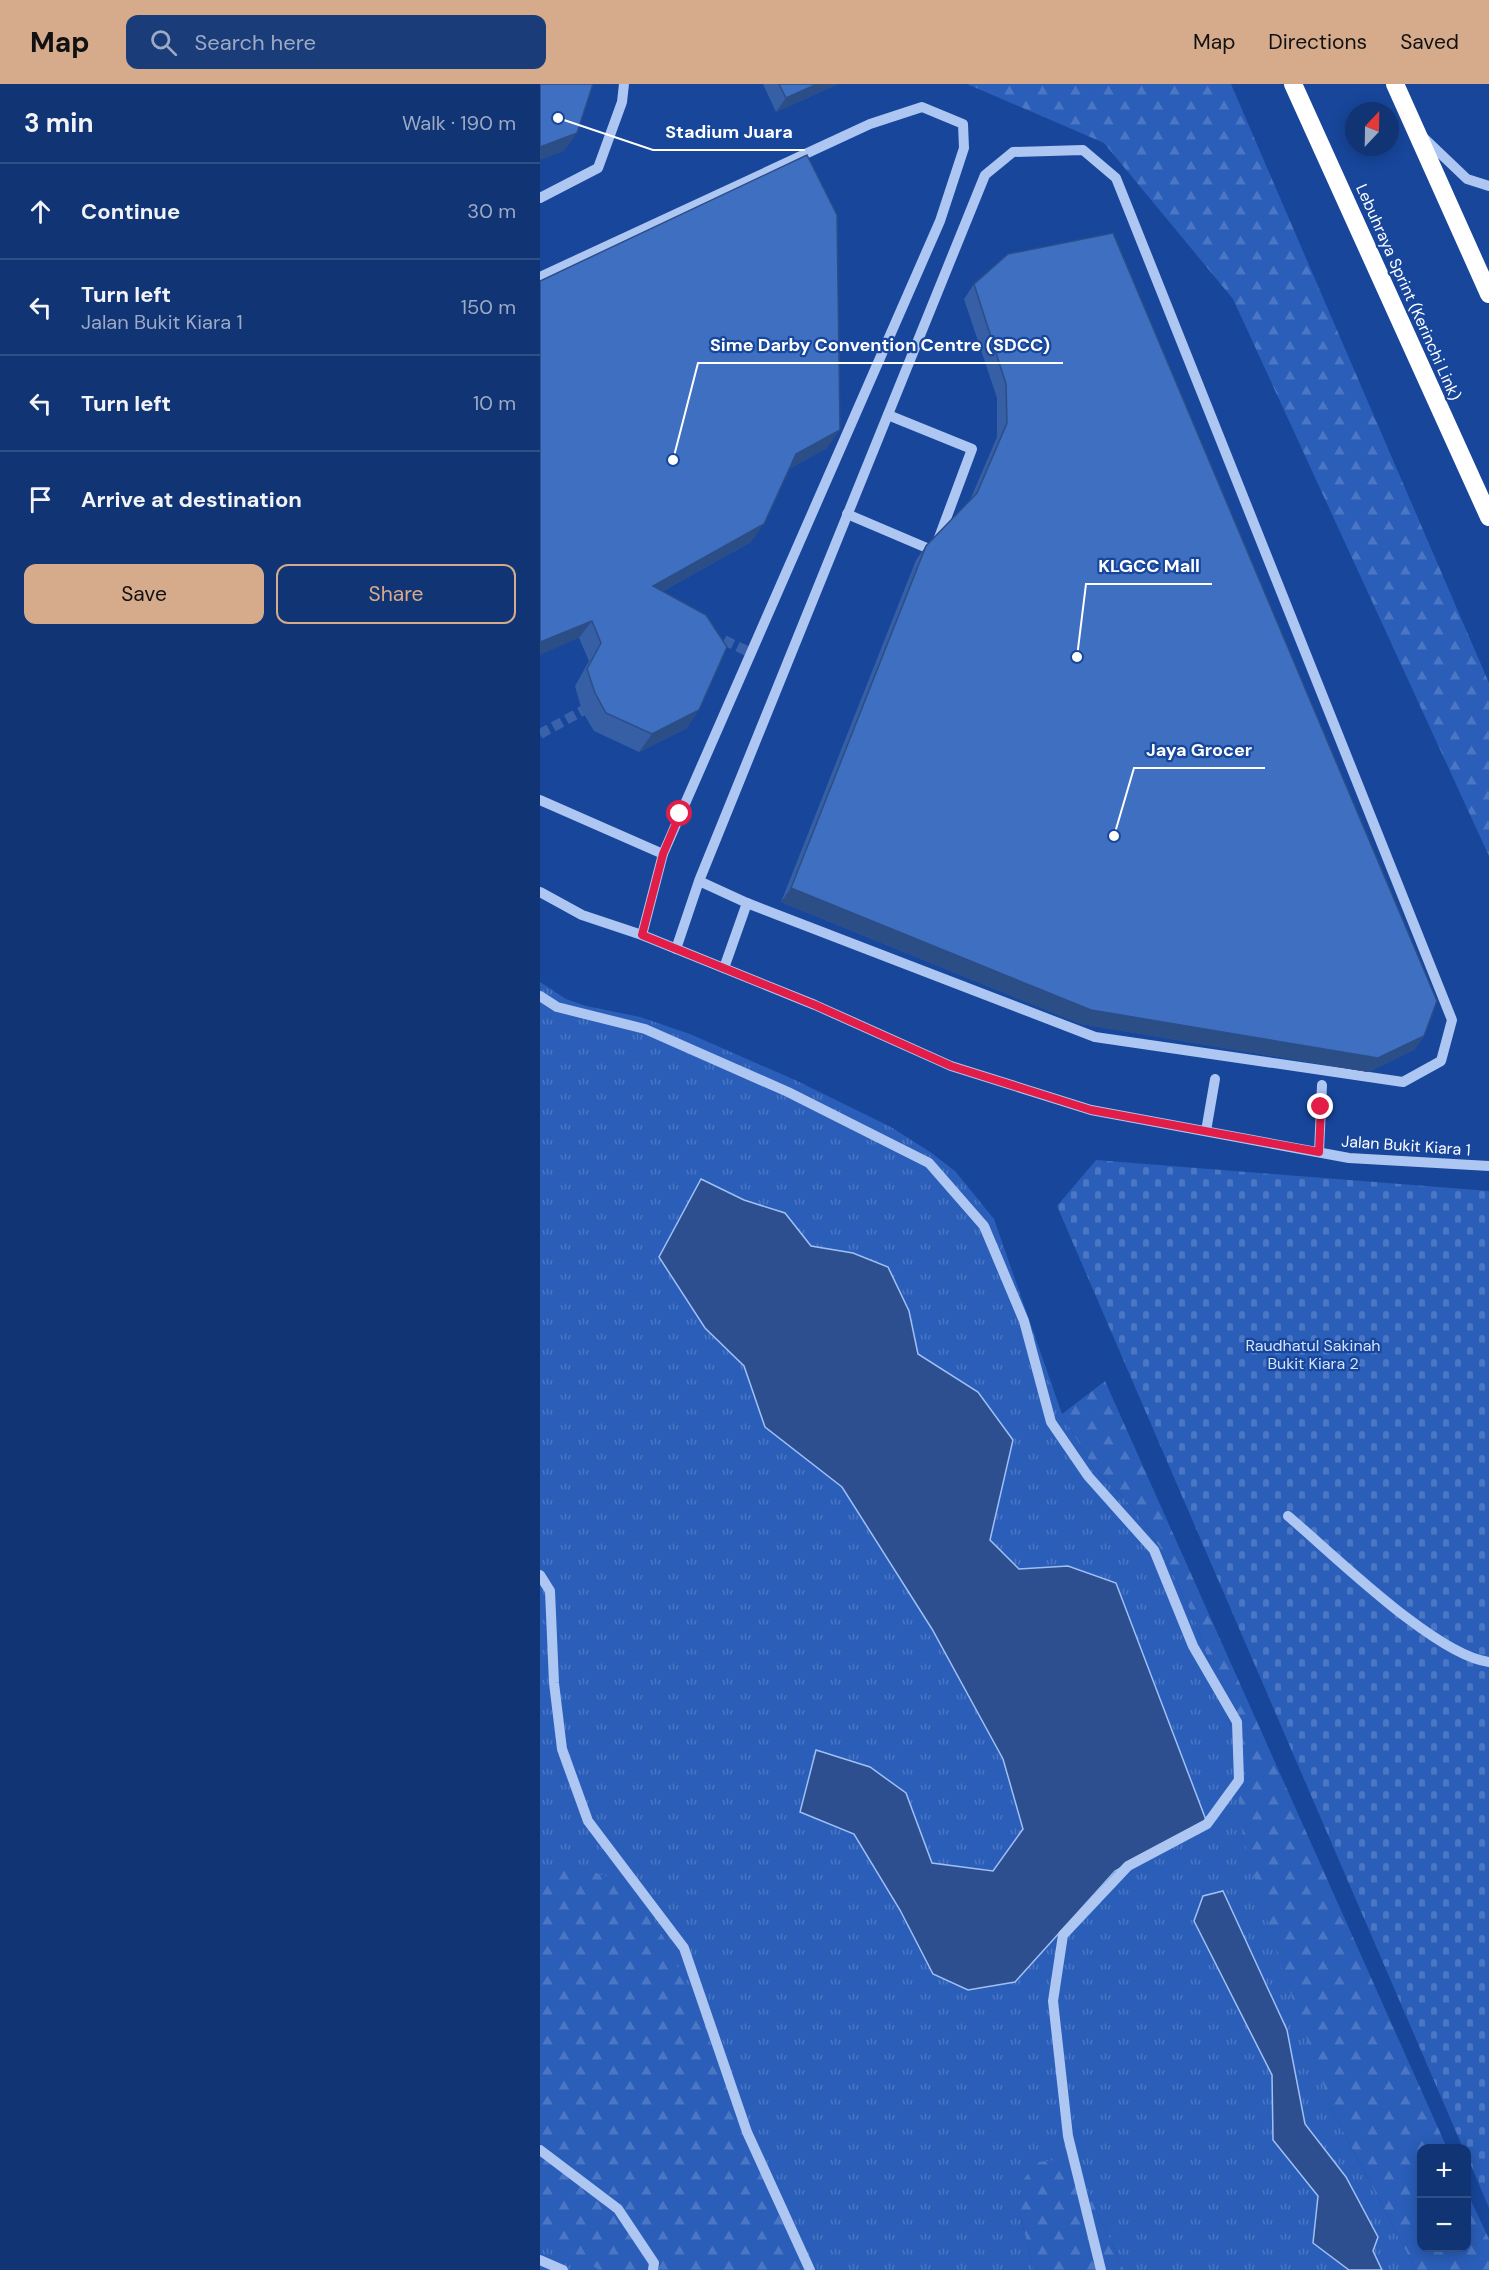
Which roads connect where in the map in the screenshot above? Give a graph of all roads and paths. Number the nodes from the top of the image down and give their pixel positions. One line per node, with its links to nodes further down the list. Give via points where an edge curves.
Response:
1 (624, 84): 6 (street, via 622,102 597,168)
2 (1293, 84): 11 (highway, Lebuhraya Sprint (Kerinchi Link))
3 (1395, 84): 4 (highway)
4 (1417, 132): 5 (street, via 1467,179); 8 (highway)
5 (1489, 186)
6 (540, 198)
7 (540, 277): 13 (street, via 870,124 922,107 963,124 964,148 940,221)
8 (1489, 294)
9 (888, 415): 10 (street); 10 (street, via 972,449 934,551); 16 (street, via 985,175 1013,152 1083,150 1116,178 1452,1020 1441,1061 1403,1082 1231,1052 1095,1037)
10 (848, 514): 14 (street)
11 (1489, 517)
12 (540, 800): 13 (street)
13 (663, 854): 17 (street)
14 (699, 881): 16 (street); 18 (street)
15 (540, 892): 17 (street, Jalan Bukit Kiara 1, via 582,915)
16 (747, 903): 19 (street)
17 (642, 935): 18 (street, Jalan Bukit Kiara 1)
18 (676, 949): 19 (street, Jalan Bukit Kiara 1)
19 (724, 968): 23 (street, Jalan Bukit Kiara 1, via 951,1066 1091,1110)
20 (540, 996): 34 (street, via 557,1007 645,1029 788,1092 929,1163 984,1226 1024,1322 1051,1422 1088,1476 1154,1550 1193,1646 1237,1722 1239,1780 1207,1824 1128,1866 1063,1935 1053,2001 1068,2136)
21 (1215, 1079): 23 (street)
22 (1323, 1085): 24 (street)
23 (1206, 1131): 24 (street, Jalan Bukit Kiara 1)
24 (1319, 1152): 25 (street, Jalan Bukit Kiara 1, via 1349,1158)
25 (1489, 1166)
26 (1288, 1516): 28 (street, via 1441,1643)
27 (540, 1575): 33 (street, via 550,1591 562,1749 588,1821 684,1948 747,2132)
28 (1489, 1662)
29 (540, 2150): 32 (street, via 618,2209 654,2263)
30 (540, 2260): 31 (street)
31 (563, 2270)
32 (653, 2270)
33 (810, 2270)
34 (1101, 2270)

